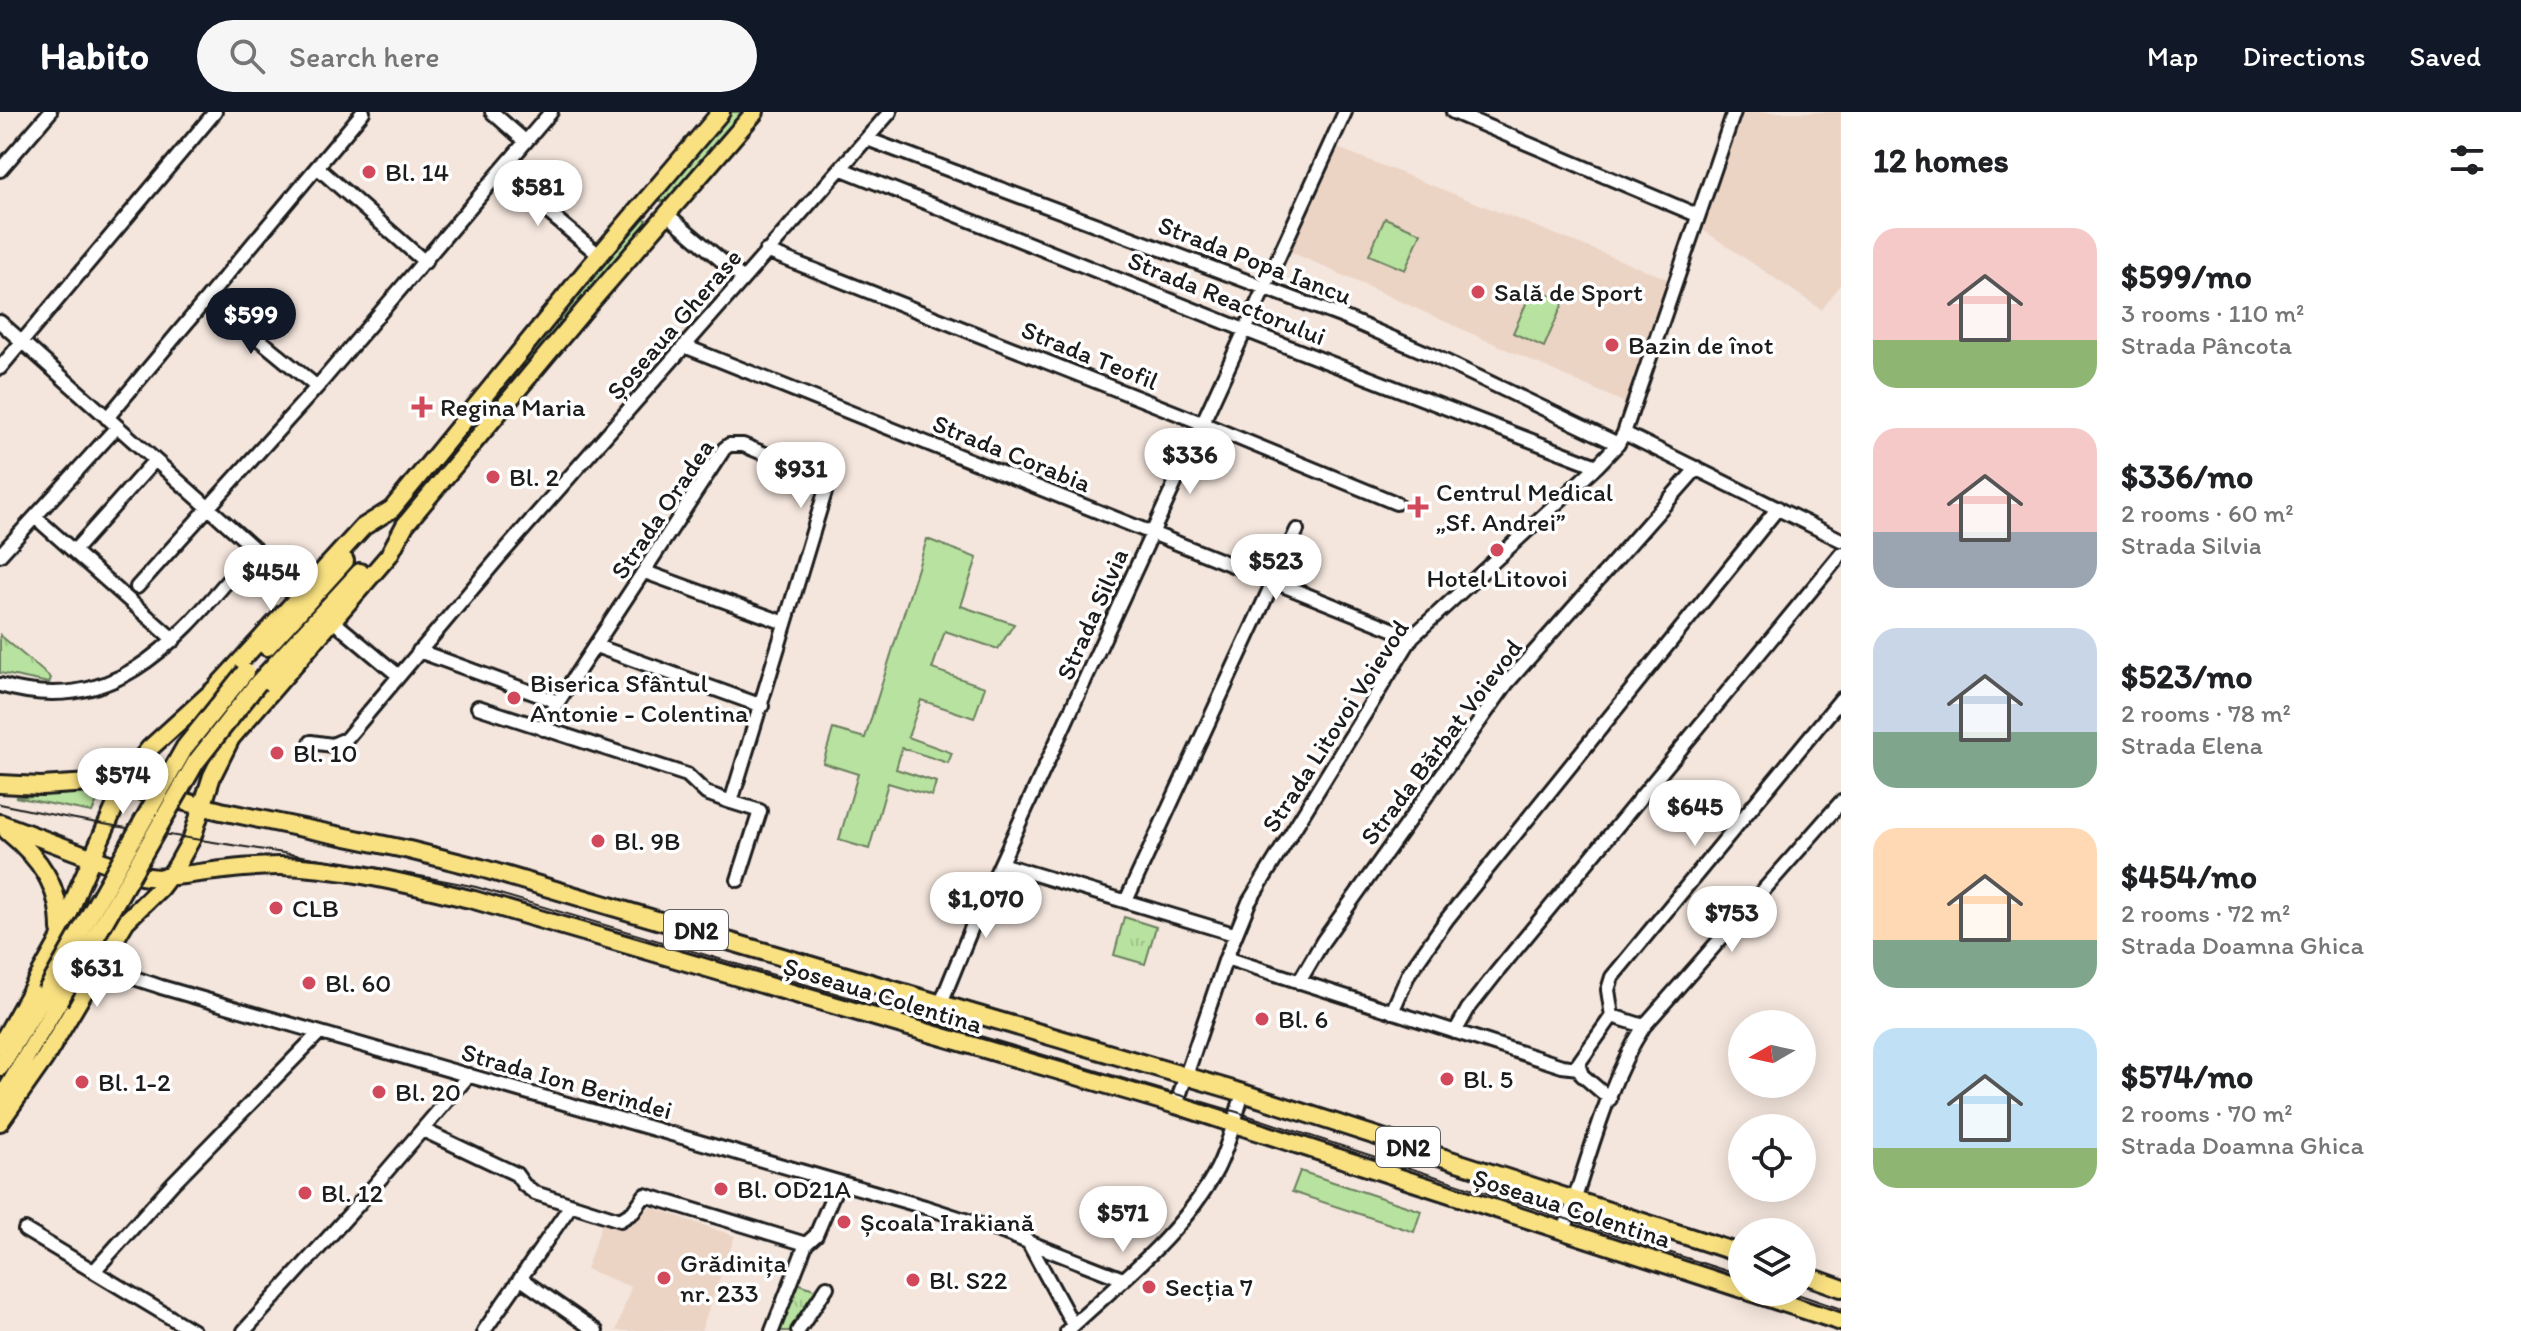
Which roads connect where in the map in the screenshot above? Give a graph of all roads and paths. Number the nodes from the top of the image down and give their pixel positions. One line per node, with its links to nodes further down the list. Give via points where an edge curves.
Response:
1 (50, 112): 16 (street)
2 (215, 112): 28 (street)
3 (363, 112): 14 (street)
4 (492, 112): 13 (street)
5 (551, 112): 13 (street)
6 (721, 112): 21 (main road)
7 (755, 112): 18 (main road)
8 (890, 112): 12 (street, Șoseaua Gherase)
9 (1345, 112): 24 (street, Strada Silvia)
10 (1453, 112): 19 (street)
11 (1734, 112): 19 (street)
12 (867, 139): 15 (street, Șoseaua Gherase); 24 (street, Strada Popa Iancu)
13 (525, 141): 17 (street)
14 (317, 167): 22 (street); 25 (street)
15 (842, 169): 20 (street, Șoseaua Gherase); 27 (street, Strada Reactorului)
16 (0, 170)
17 (500, 172): 21 (street); 22 (street)
18 (668, 215): 23 (street); 43 (main road)
19 (1697, 215): 34 (street)
20 (766, 251): 23 (street, Șoseaua Gherase); 33 (street, Strada Teofil)
21 (599, 255): 41 (main road)
22 (425, 262): 31 (street)
23 (742, 278): 29 (street, Șoseaua Gherase)
24 (1266, 288): 27 (street, Strada Silvia); 34 (street, Strada Popa Iancu, via 1390,336)
25 (208, 297): 31 (street); 32 (street)
26 (0, 322): 28 (street)
27 (1247, 330): 33 (street, Strada Silvia); 36 (street, Strada Reactorului)
28 (22, 342): 30 (street); 32 (street)
29 (684, 346): 45 (street, Strada Corabia); 60 (street, Șoseaua Gherase)
30 (0, 368)
31 (317, 387): 40 (street)
32 (112, 423): 35 (street); 42 (street)
33 (1204, 424): 38 (street, Strada Teofil); 45 (street, Strada Silvia)
34 (1621, 439): 36 (street, Strada Litovoi Voievod); 37 (street, Strada Popa Iancu)
35 (155, 460): 40 (street); 48 (street)
36 (1597, 466): 57 (street, Strada Litovoi Voievod)
37 (1697, 468): 39 (street, Strada Popa Iancu); 84 (street, Strada Bărbat Voievod, via 1491,704)
38 (1396, 503)
39 (1778, 508): 46 (street, Strada Popa Iancu); 87 (street, via 1447,919 1409,973)
40 (209, 509): 47 (street); 53 (street)
41 (392, 509): 54 (main road, via 363,527); 85 (main road, bridge, via 185,747)
42 (35, 517): 48 (street); 50 (street)
43 (405, 525): 55 (main road, via 389,555); 85 (main road, bridge, via 258,683 196,762)
44 (1297, 530): 52 (street)
45 (1152, 533): 52 (street, Strada Corabia); 76 (street, Strada Silvia)
46 (1841, 540)
47 (255, 549): 54 (street); 58 (street)
48 (74, 551): 58 (street)
49 (1841, 554): 90 (street, via 1497,972)
50 (0, 555)
51 (645, 572): 56 (street); 56 (street, Strada Oradea, via 719,455 729,445 743,445 826,482); 59 (street, Strada Oradea)
52 (1273, 581): 57 (street, Strada Corabia); 79 (street)
53 (137, 587)
54 (302, 591): 70 (main road, via 199,706 141,757)
55 (333, 621): 61 (street); 73 (main road, via 231,738)
56 (785, 623): 65 (street, Strada Oradea)
57 (1412, 637): 80 (street, Strada Litovoi Voievod)
58 (174, 640): 62 (street, via 130,672 76,692 37,694)
59 (596, 646): 64 (street, Strada Oradea); 65 (street)
60 (419, 651): 61 (street, Șoseaua Gherase); 64 (street)
61 (399, 676): 68 (street, Șoseaua Gherase, via 346,739 332,745)
62 (0, 685)
63 (1841, 699): 88 (street, via 1612,977)
64 (558, 702): 67 (street, Strada Oradea)
65 (762, 706): 71 (street, Strada Oradea)
66 (478, 707): 67 (street)
67 (543, 729): 71 (street, via 687,775 706,793)
68 (311, 742)
69 (0, 784): 70 (main road, Șoseaua Colentina / DN2)
70 (125, 786): 73 (main road, Șoseaua Colentina / DN2); 75 (main road)
71 (731, 802): 78 (street, via 760,811)
72 (1841, 802): 89 (street)
73 (202, 806): 77 (main road, via 192,838); 86 (main road, Șoseaua Colentina / DN2, via 481,868)
74 (0, 824): 75 (main road, Șoseaua Colentina / DN2); 81 (main road, via 37,859 53,885)
75 (92, 859): 77 (main road, Șoseaua Colentina / DN2, via 141,876); 81 (main road)
76 (1001, 864): 79 (street); 86 (street, Strada Silvia)
77 (170, 877): 82 (main road, via 129,917); 100 (main road, Șoseaua Colentina / DN2, via 283,866 424,888)
78 (738, 880)
79 (1126, 901): 80 (street)
80 (1234, 934): 83 (street, Strada Litovoi Voievod)
81 (59, 941): 92 (main road)
82 (108, 950): 91 (street, Strada Ion Berindei, via 122,973); 101 (main road, via 45,1058)
83 (1226, 958): 84 (street); 96 (street, Strada Litovoi Voievod)
84 (1299, 982): 87 (street)
85 (52, 997): 93 (main road); 99 (main road)
86 (941, 1003): 96 (main road, Șoseaua Colentina / DN2)
87 (1392, 1012): 90 (street)
88 (1612, 1016): 89 (street); 94 (street, via 1579,1058)
89 (1644, 1026): 98 (street)
90 (1455, 1032): 94 (street)
91 (318, 1034): 95 (street, Strada Ion Berindei); 112 (street)
92 (0, 1046)
93 (0, 1067)
94 (1578, 1068): 98 (street)
95 (469, 1075): 103 (street); 104 (street, Strada Ion Berindei)
96 (1185, 1076): 97 (main road, Șoseaua Colentina / DN2); 100 (street, Strada Litovoi Voievod)
97 (1243, 1093): 102 (street); 105 (main road, Șoseaua Colentina / DN2)
98 (1610, 1099): 105 (street)
99 (0, 1101)
100 (1176, 1105): 102 (main road, Șoseaua Colentina / DN2)
101 (0, 1122)
102 (1234, 1123): 107 (main road, Șoseaua Colentina / DN2); 114 (street, via 1219,1164 1195,1203)
103 (423, 1130): 106 (street, via 516,1174 535,1193); 123 (street)
104 (838, 1183): 109 (street, Strada Ion Berindei); 110 (street, via 816,1235)
105 (1574, 1199): 107 (street); 111 (main road, Șoseaua Colentina / DN2)
106 (571, 1205): 110 (street, via 620,1220 645,1195); 113 (street)
107 (1566, 1224): 116 (main road, Șoseaua Colentina / DN2)
108 (25, 1230): 112 (street)
109 (1027, 1240): 114 (street, Strada Ion Berindei); 121 (street)
110 (806, 1244): 126 (street)
111 (1728, 1249)
112 (94, 1271): 122 (street)
113 (521, 1279): 124 (street); 125 (street)
114 (1123, 1279): 121 (street)
115 (1816, 1279): 118 (main road)
116 (1728, 1284)
117 (827, 1287): 127 (street)
118 (1841, 1288)
119 (1792, 1306): 120 (main road)
120 (1841, 1322)
121 (1070, 1328)
122 (193, 1331)
123 (244, 1331)
124 (485, 1331)
125 (596, 1331)
126 (772, 1331)
127 (798, 1331)

